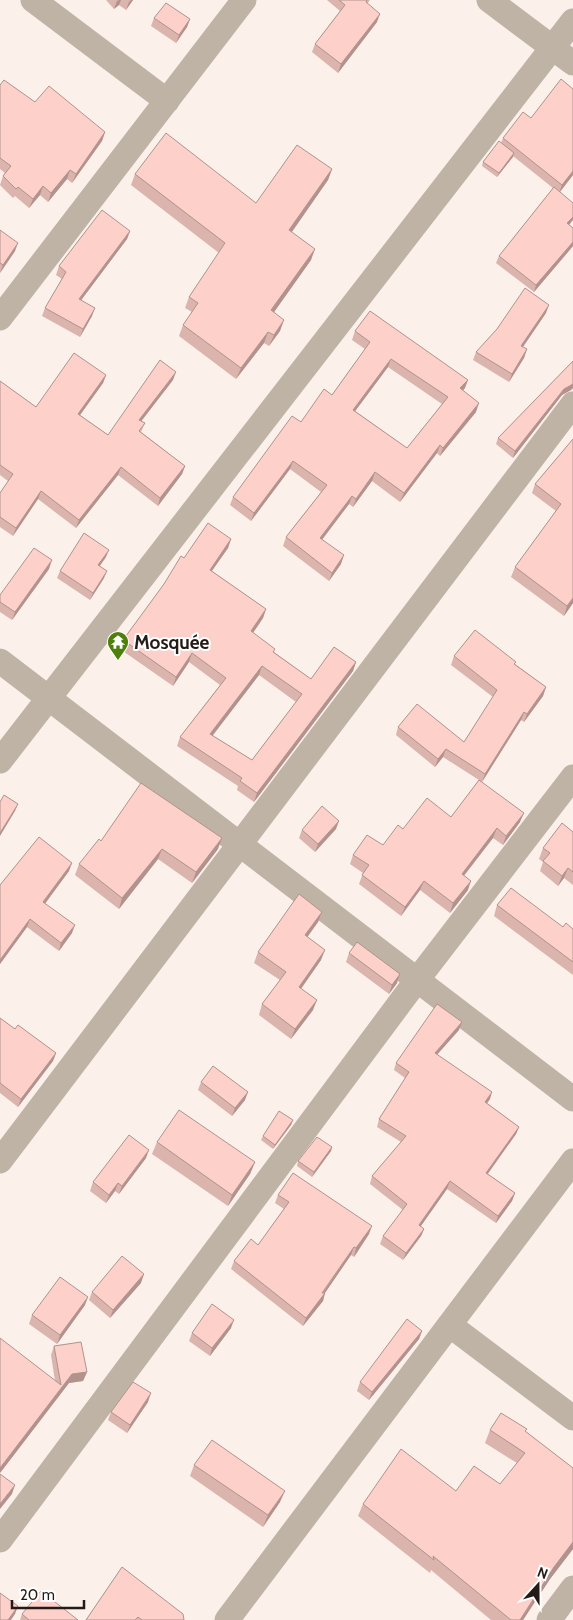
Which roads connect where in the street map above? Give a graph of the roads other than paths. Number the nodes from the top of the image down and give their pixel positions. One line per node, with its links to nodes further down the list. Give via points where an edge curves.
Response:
1 (33, 0): 7 (street)
2 (244, 0): 7 (street)
3 (489, 0): 5 (street)
4 (573, 21): 5 (street)
5 (553, 48): 6 (street); 11 (street)
6 (573, 63)
7 (167, 101): 8 (street)
8 (1, 316)
9 (573, 404): 14 (street)
10 (0, 662): 11 (street)
11 (48, 698): 12 (street); 14 (street)
12 (0, 761)
13 (573, 777): 15 (street)
14 (240, 845): 15 (street); 17 (street)
15 (417, 980): 16 (street); 21 (street)
16 (573, 1099)
17 (0, 1161)
18 (573, 1161): 19 (street)
19 (451, 1326): 20 (street); 23 (street)
20 (573, 1418)
21 (0, 1540)
22 (573, 1588): 24 (street)
23 (227, 1620)
24 (549, 1620)

